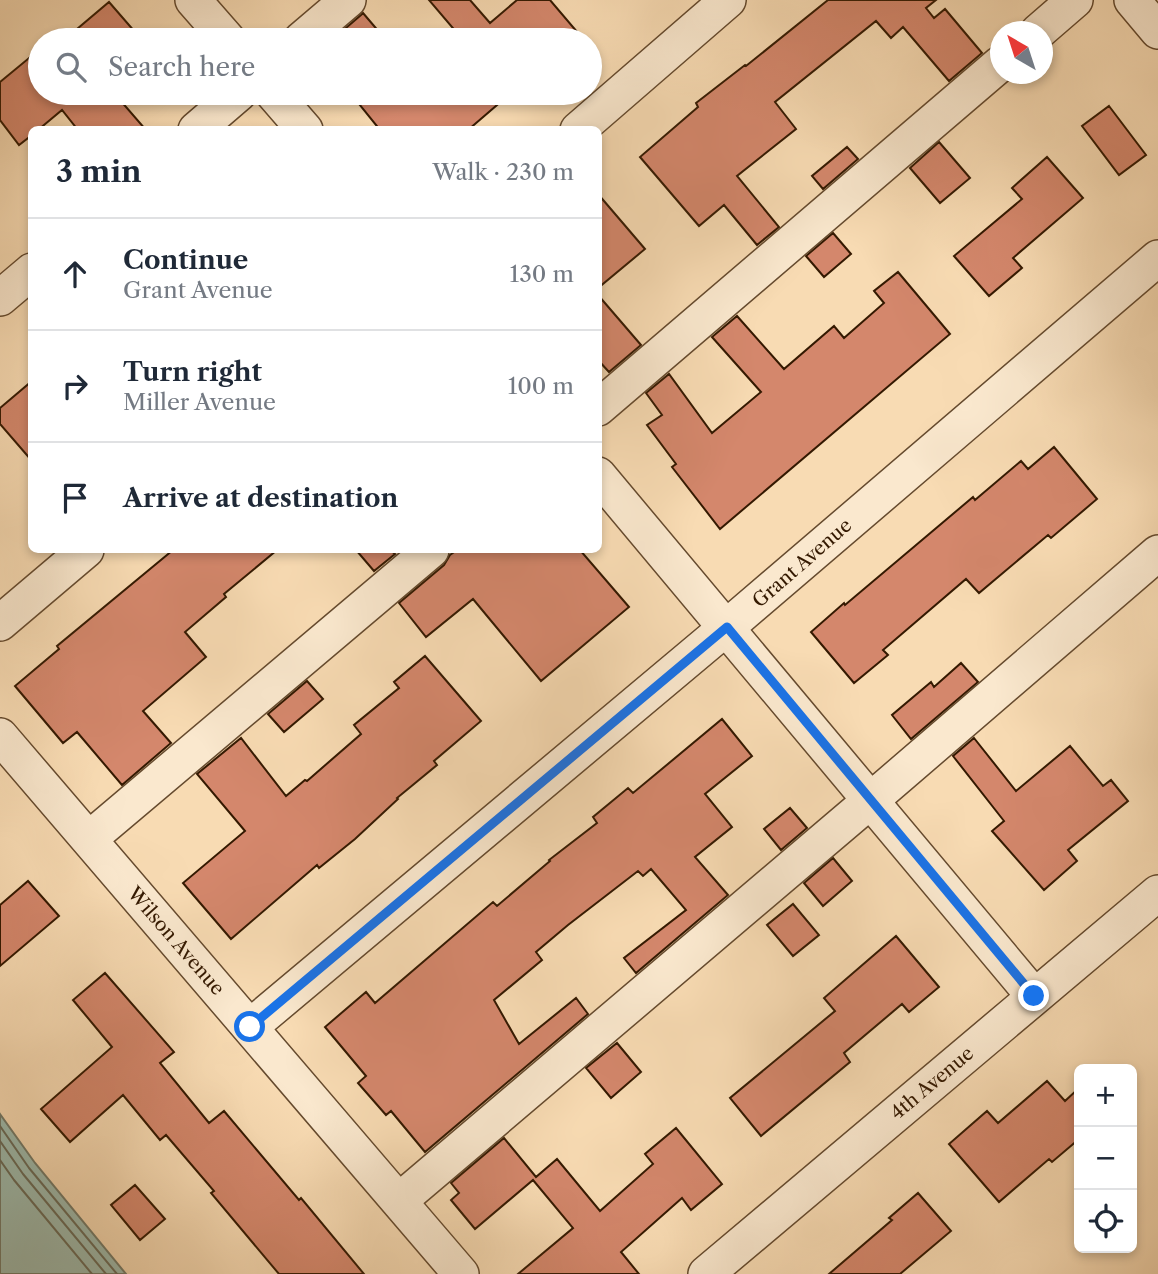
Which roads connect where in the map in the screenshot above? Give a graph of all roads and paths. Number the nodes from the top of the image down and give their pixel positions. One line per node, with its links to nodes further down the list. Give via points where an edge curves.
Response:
1 (193, 0): 7 (street)
2 (348, 0): 8 (street)
3 (728, 0): 15 (street)
4 (1075, 0): 6 (street)
5 (1132, 0): 9 (street)
6 (1051, 21)
7 (218, 28)
8 (315, 28)
9 (1158, 31)
10 (990, 73): 19 (street)
11 (225, 105): 13 (street)
12 (283, 105): 14 (street)
13 (201, 126)
14 (302, 126)
15 (583, 126)
16 (1158, 258): 25 (street, Grant Avenue)
17 (28, 274): 18 (street)
18 (0, 298)
19 (602, 405)
20 (602, 480): 25 (street)
21 (82, 553): 24 (street)
22 (427, 553): 28 (street)
23 (1158, 553): 27 (street)
24 (0, 623)
25 (727, 627): 27 (street); 31 (street, Grant Avenue)
26 (0, 736): 28 (street, Wilson Avenue)
27 (871, 800): 30 (street); 32 (street)
28 (89, 839): 31 (street, Wilson Avenue)
29 (1158, 893): 30 (street, 4th Avenue)
30 (1034, 996): 34 (street, 4th Avenue)
31 (250, 1027): 32 (street, Wilson Avenue)
32 (399, 1201): 33 (street, Wilson Avenue)
33 (461, 1274)
34 (706, 1274)

